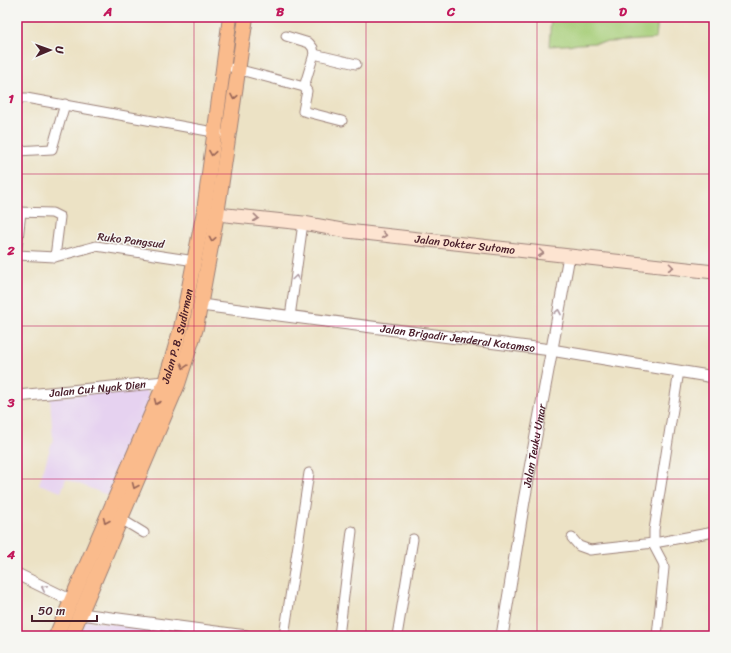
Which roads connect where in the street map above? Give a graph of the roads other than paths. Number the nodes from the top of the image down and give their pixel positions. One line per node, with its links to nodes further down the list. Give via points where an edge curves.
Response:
1 (230, 17): 6 (main road, Jalan P.B. Sudirman)
2 (246, 17): 7 (main road, Jalan P.B. Sudirman)
3 (286, 36): 4 (street, via 309,43)
4 (314, 54): 5 (street); 8 (street)
5 (356, 64)
6 (224, 66): 7 (street); 12 (main road, Jalan P.B. Sudirman)
7 (239, 70): 8 (street); 12 (main road, Jalan P.B. Sudirman, one-way to 12)
8 (304, 87): 11 (street, via 307,91 303,111)
9 (17, 101): 10 (street, via 26,98)
10 (65, 104): 12 (street); 13 (street, via 52,149)
11 (342, 121)
12 (222, 133): 15 (main road, Jalan P.B. Sudirman); 21 (main road, Jalan P.B. Sudirman, one-way to 21)
13 (17, 151)
14 (19, 212): 17 (street); 20 (street, via 52,213 60,217)
15 (217, 214): 16 (main road, Jalan Dokter Sutomo, one-way to 16); 23 (main road, Jalan P.B. Sudirman, one-way to 23)
16 (303, 222): 19 (main road, Jalan Dokter Sutomo, one-way to 19, via 347,231); 24 (street, one-way to 16)
17 (17, 248)
18 (17, 255): 20 (street, Ruko Pangsud)
19 (569, 256): 22 (main road, Jalan Dokter Sutomo, one-way to 22); 25 (street, Jalan Teuku Umar, one-way to 19)
20 (55, 257): 21 (street, Ruko Pangsud, via 96,246)
21 (195, 261): 28 (main road, Jalan P.B. Sudirman)
22 (714, 272)
23 (201, 305): 24 (street, Jalan Brigadir Jenderal Katamso); 28 (main road, Jalan P.B. Sudirman, one-way to 28)
24 (290, 317): 25 (street, Jalan Brigadir Jenderal Katamso)
25 (551, 350): 26 (street, Jalan Brigadir Jenderal Katamso); 48 (street, Jalan Teuku Umar)
26 (679, 371): 27 (street, Jalan Brigadir Jenderal Katamso); 37 (street, via 659,491)
27 (714, 377)
28 (172, 383): 29 (street, Jalan Cut Nyak Dien); 31 (main road, Jalan P.B. Sudirman, one-way to 31); 39 (main road, Jalan P.B. Sudirman, one-way to 39)
29 (17, 396)
30 (309, 473): 45 (street)
31 (121, 519): 34 (street); 40 (main road, Jalan P.B. Sudirman)
32 (352, 531): 46 (street)
33 (714, 532): 37 (street)
34 (144, 533)
35 (572, 538): 37 (street, via 578,546 590,550)
36 (413, 540): 47 (street)
37 (655, 547): 49 (street, via 664,568)
38 (17, 574): 39 (street, one-way to 38)
39 (72, 601): 42 (main road, Jalan P.B. Sudirman)
40 (81, 614): 41 (street); 43 (main road, Jalan P.B. Sudirman)
41 (208, 634): 44 (street)
42 (56, 636)
43 (71, 636)
44 (246, 636)
45 (284, 636)
46 (339, 636)
47 (397, 636)
48 (502, 636)
49 (657, 636)

